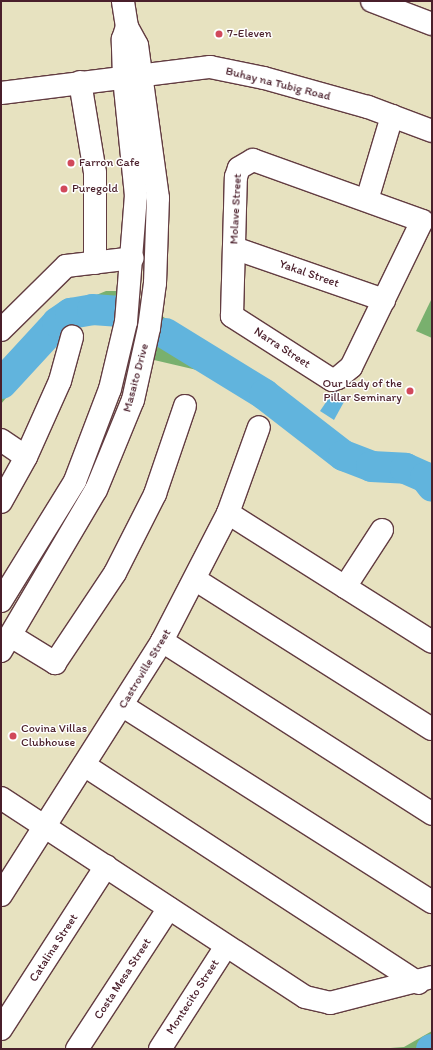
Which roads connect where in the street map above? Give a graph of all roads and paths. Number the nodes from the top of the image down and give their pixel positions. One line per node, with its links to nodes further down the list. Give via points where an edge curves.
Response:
1 (123, 1): 4 (street, via 127,27 134,37)
2 (372, 1): 3 (street)
3 (432, 24)
4 (133, 76): 5 (street, Buhay na Tubig Road); 7 (street, Buhay na Tubig Road, via 210,68 264,78); 11 (street, Masaito Drive, via 136,196); 16 (street, Masaito Drive, via 158,198 155,283)
5 (80, 82): 6 (street, Buhay na Tubig Road); 12 (street, via 95,173)
6 (1, 93)
7 (392, 116): 8 (street, Buhay na Tubig Road); 9 (street)
8 (432, 131)
9 (367, 200): 10 (street, Molave Street, via 262,161 245,162 239,168 236,178); 13 (street, Molave Street, via 422,221)
10 (234, 248): 13 (street, Yakal Street); 14 (street, Molave Street)
11 (133, 258): 12 (street); 15 (street, Masaito Drive)
12 (95, 263): 17 (street, via 66,266)
13 (384, 300): 19 (street, Molave Street)
14 (232, 316): 19 (street, Narra Street, via 332,380 343,376)
15 (126, 322): 16 (street); 29 (street, Masaito Drive, via 110,389 75,481)
16 (149, 328): 32 (street, Masaito Drive, via 133,400 96,490)
17 (1, 330)
18 (72, 337): 23 (street, via 60,381)
19 (351, 367)
20 (185, 406): 32 (street, via 155,494 115,572 55,663)
21 (259, 427): 25 (street, Castroville Street)
22 (1, 440): 23 (street)
23 (26, 458): 24 (street)
24 (1, 502)
25 (228, 513): 27 (street, Castroville Street); 28 (street)
26 (382, 530): 28 (street)
27 (196, 580): 30 (street, Castroville Street); 34 (street)
28 (345, 587): 31 (street)
29 (1, 601)
30 (162, 641): 33 (street, Castroville Street); 37 (street)
31 (432, 642)
32 (6, 644)
33 (123, 706): 35 (street, Castroville Street); 41 (street)
34 (432, 729)
35 (84, 765): 38 (street, Castroville Street); 44 (street)
36 (1, 798): 38 (street)
37 (432, 814)
38 (45, 826): 39 (street); 40 (street, Castroville Street)
39 (106, 866): 42 (street); 45 (street, Catalina Street)
40 (1, 895)
41 (432, 902)
42 (169, 908): 43 (street); 46 (street, Costa Mesa Street)
43 (226, 946): 44 (street, via 305,997 330,1003); 47 (street, Montecito Street)
44 (425, 980)
45 (1, 1029)
46 (77, 1049)
47 (160, 1049)

